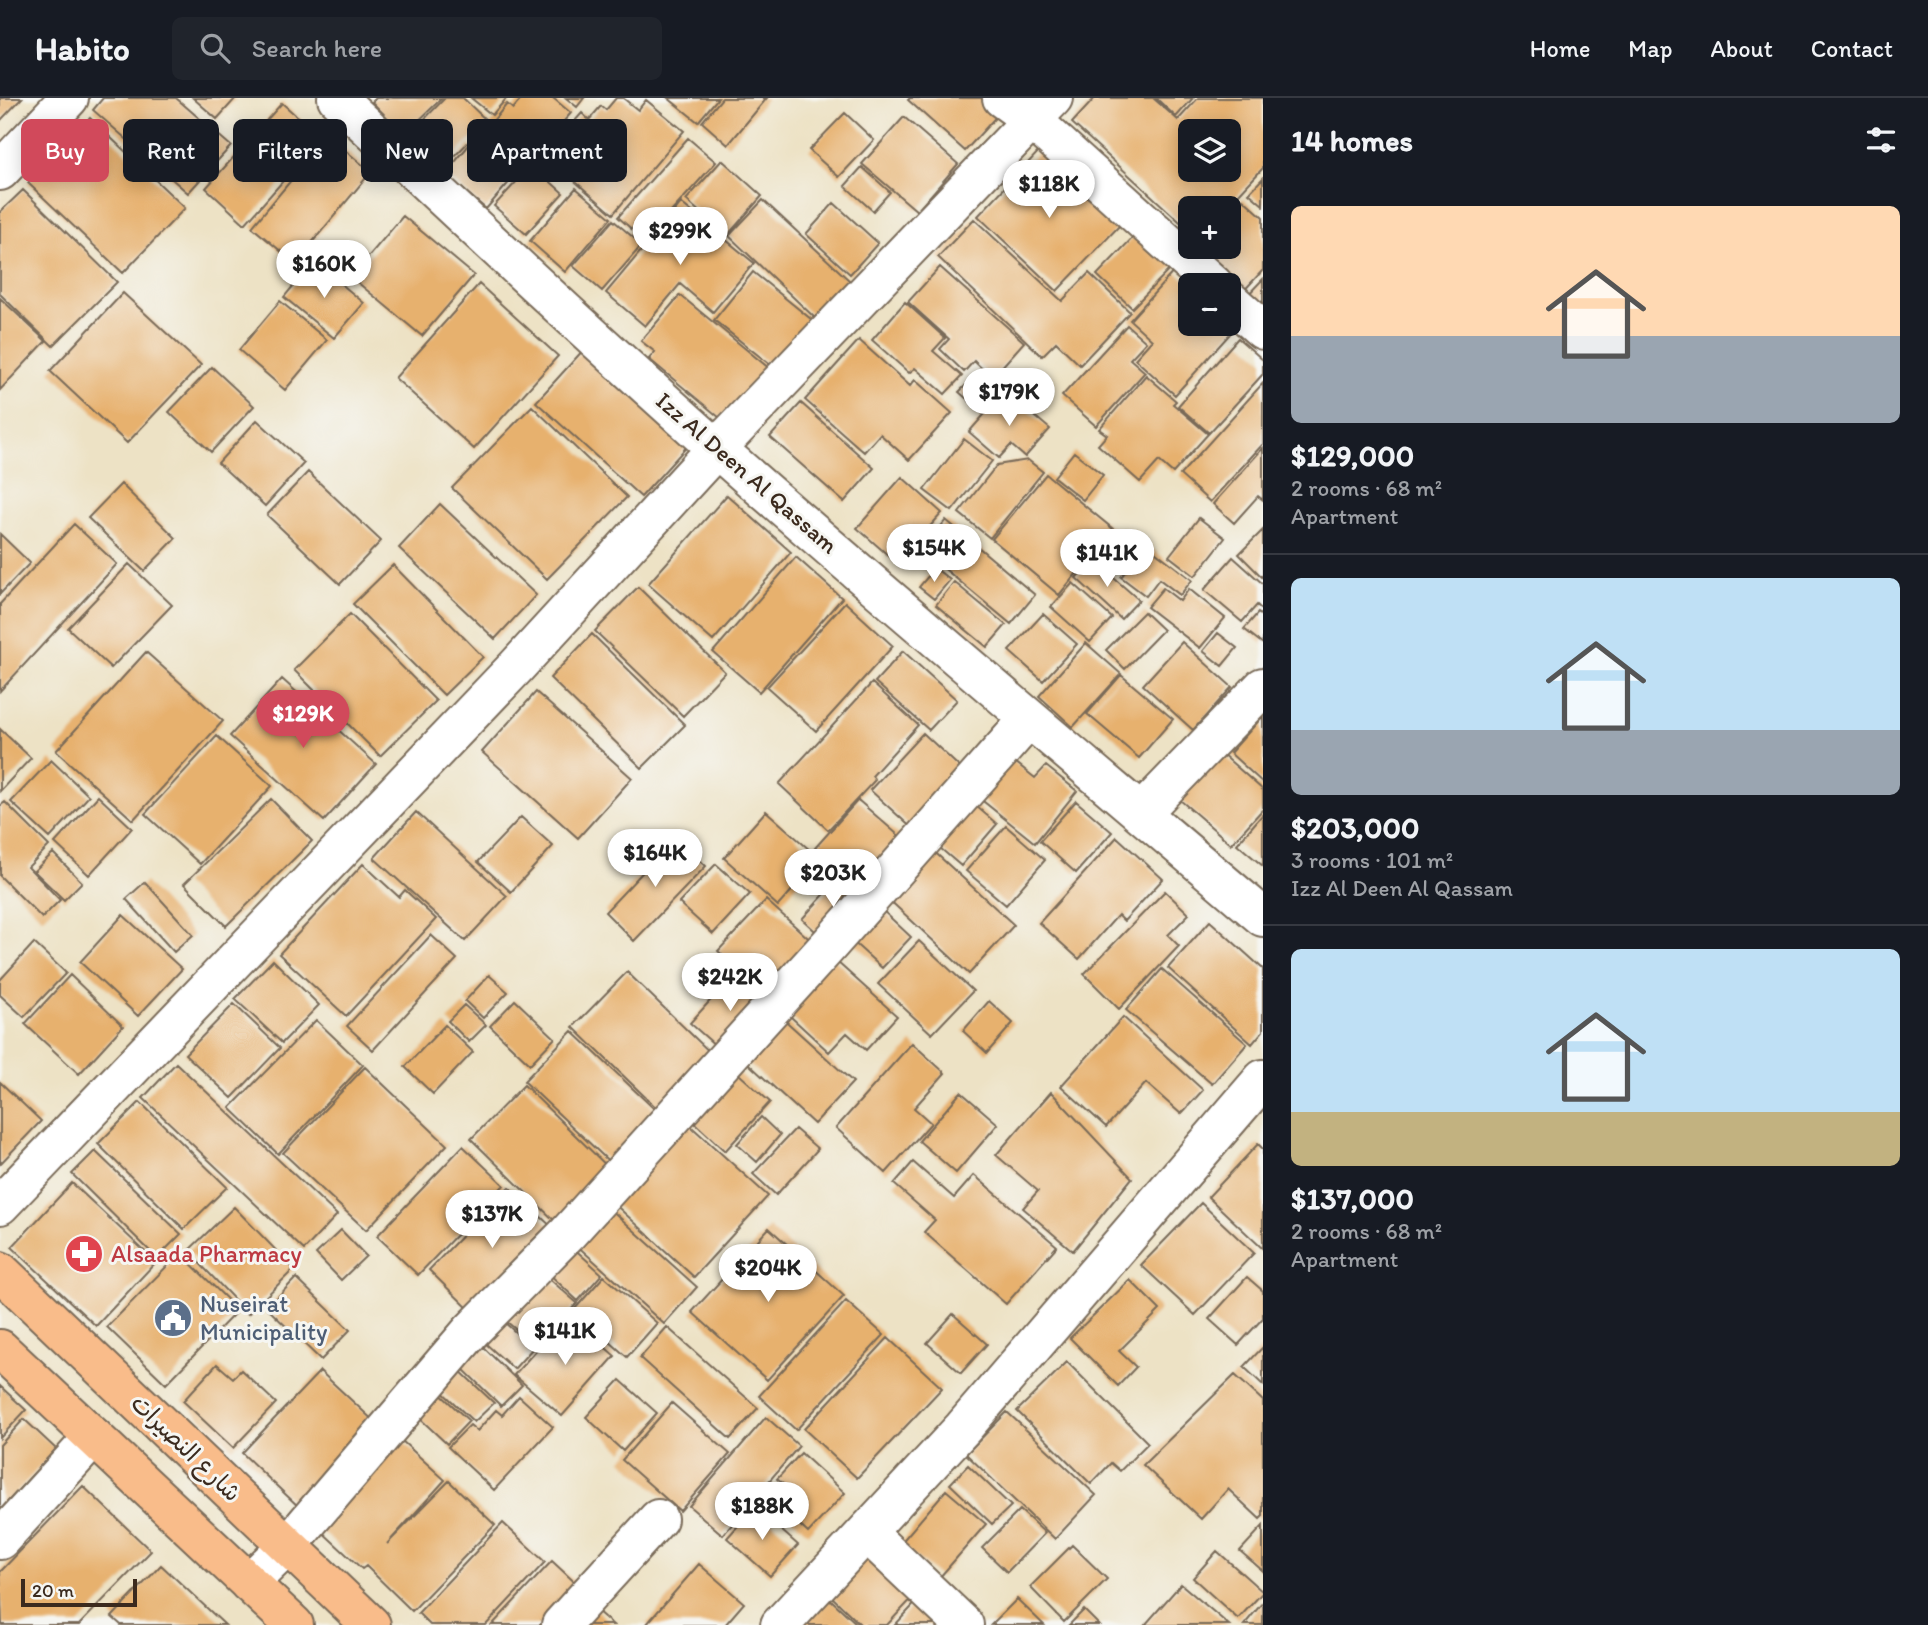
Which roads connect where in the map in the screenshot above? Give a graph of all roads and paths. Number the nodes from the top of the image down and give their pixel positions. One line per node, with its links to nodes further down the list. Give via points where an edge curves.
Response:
1 (69, 98): 4 (street)
2 (337, 98): 8 (street, Izz Al Deen Al Qassam)
3 (1029, 105): 5 (street); 8 (street)
4 (0, 171)
5 (1201, 273)
6 (1241, 311): 7 (street)
7 (1263, 330)
8 (717, 449): 10 (street, Izz Al Deen Al Qassam); 14 (street, via 507,677)
9 (1263, 687): 11 (street)
10 (1029, 719): 11 (street, Izz Al Deen Al Qassam); 21 (street, via 577,1223 471,1331)
11 (1141, 813): 12 (street, Izz Al Deen Al Qassam)
12 (1263, 918)
13 (1263, 1079): 19 (street)
14 (0, 1205)
15 (0, 1271): 21 (main road, شارع النصيرات)
16 (0, 1349): 17 (main road)
17 (94, 1437): 20 (street); 22 (main road)
18 (658, 1519): 25 (street)
19 (867, 1533): 26 (street); 27 (street)
20 (0, 1540)
21 (288, 1545): 22 (street); 24 (main road, شارع النصيرات)
22 (249, 1583): 23 (main road)
23 (294, 1625)
24 (372, 1625)
25 (561, 1625)
26 (780, 1625)
27 (964, 1625)

